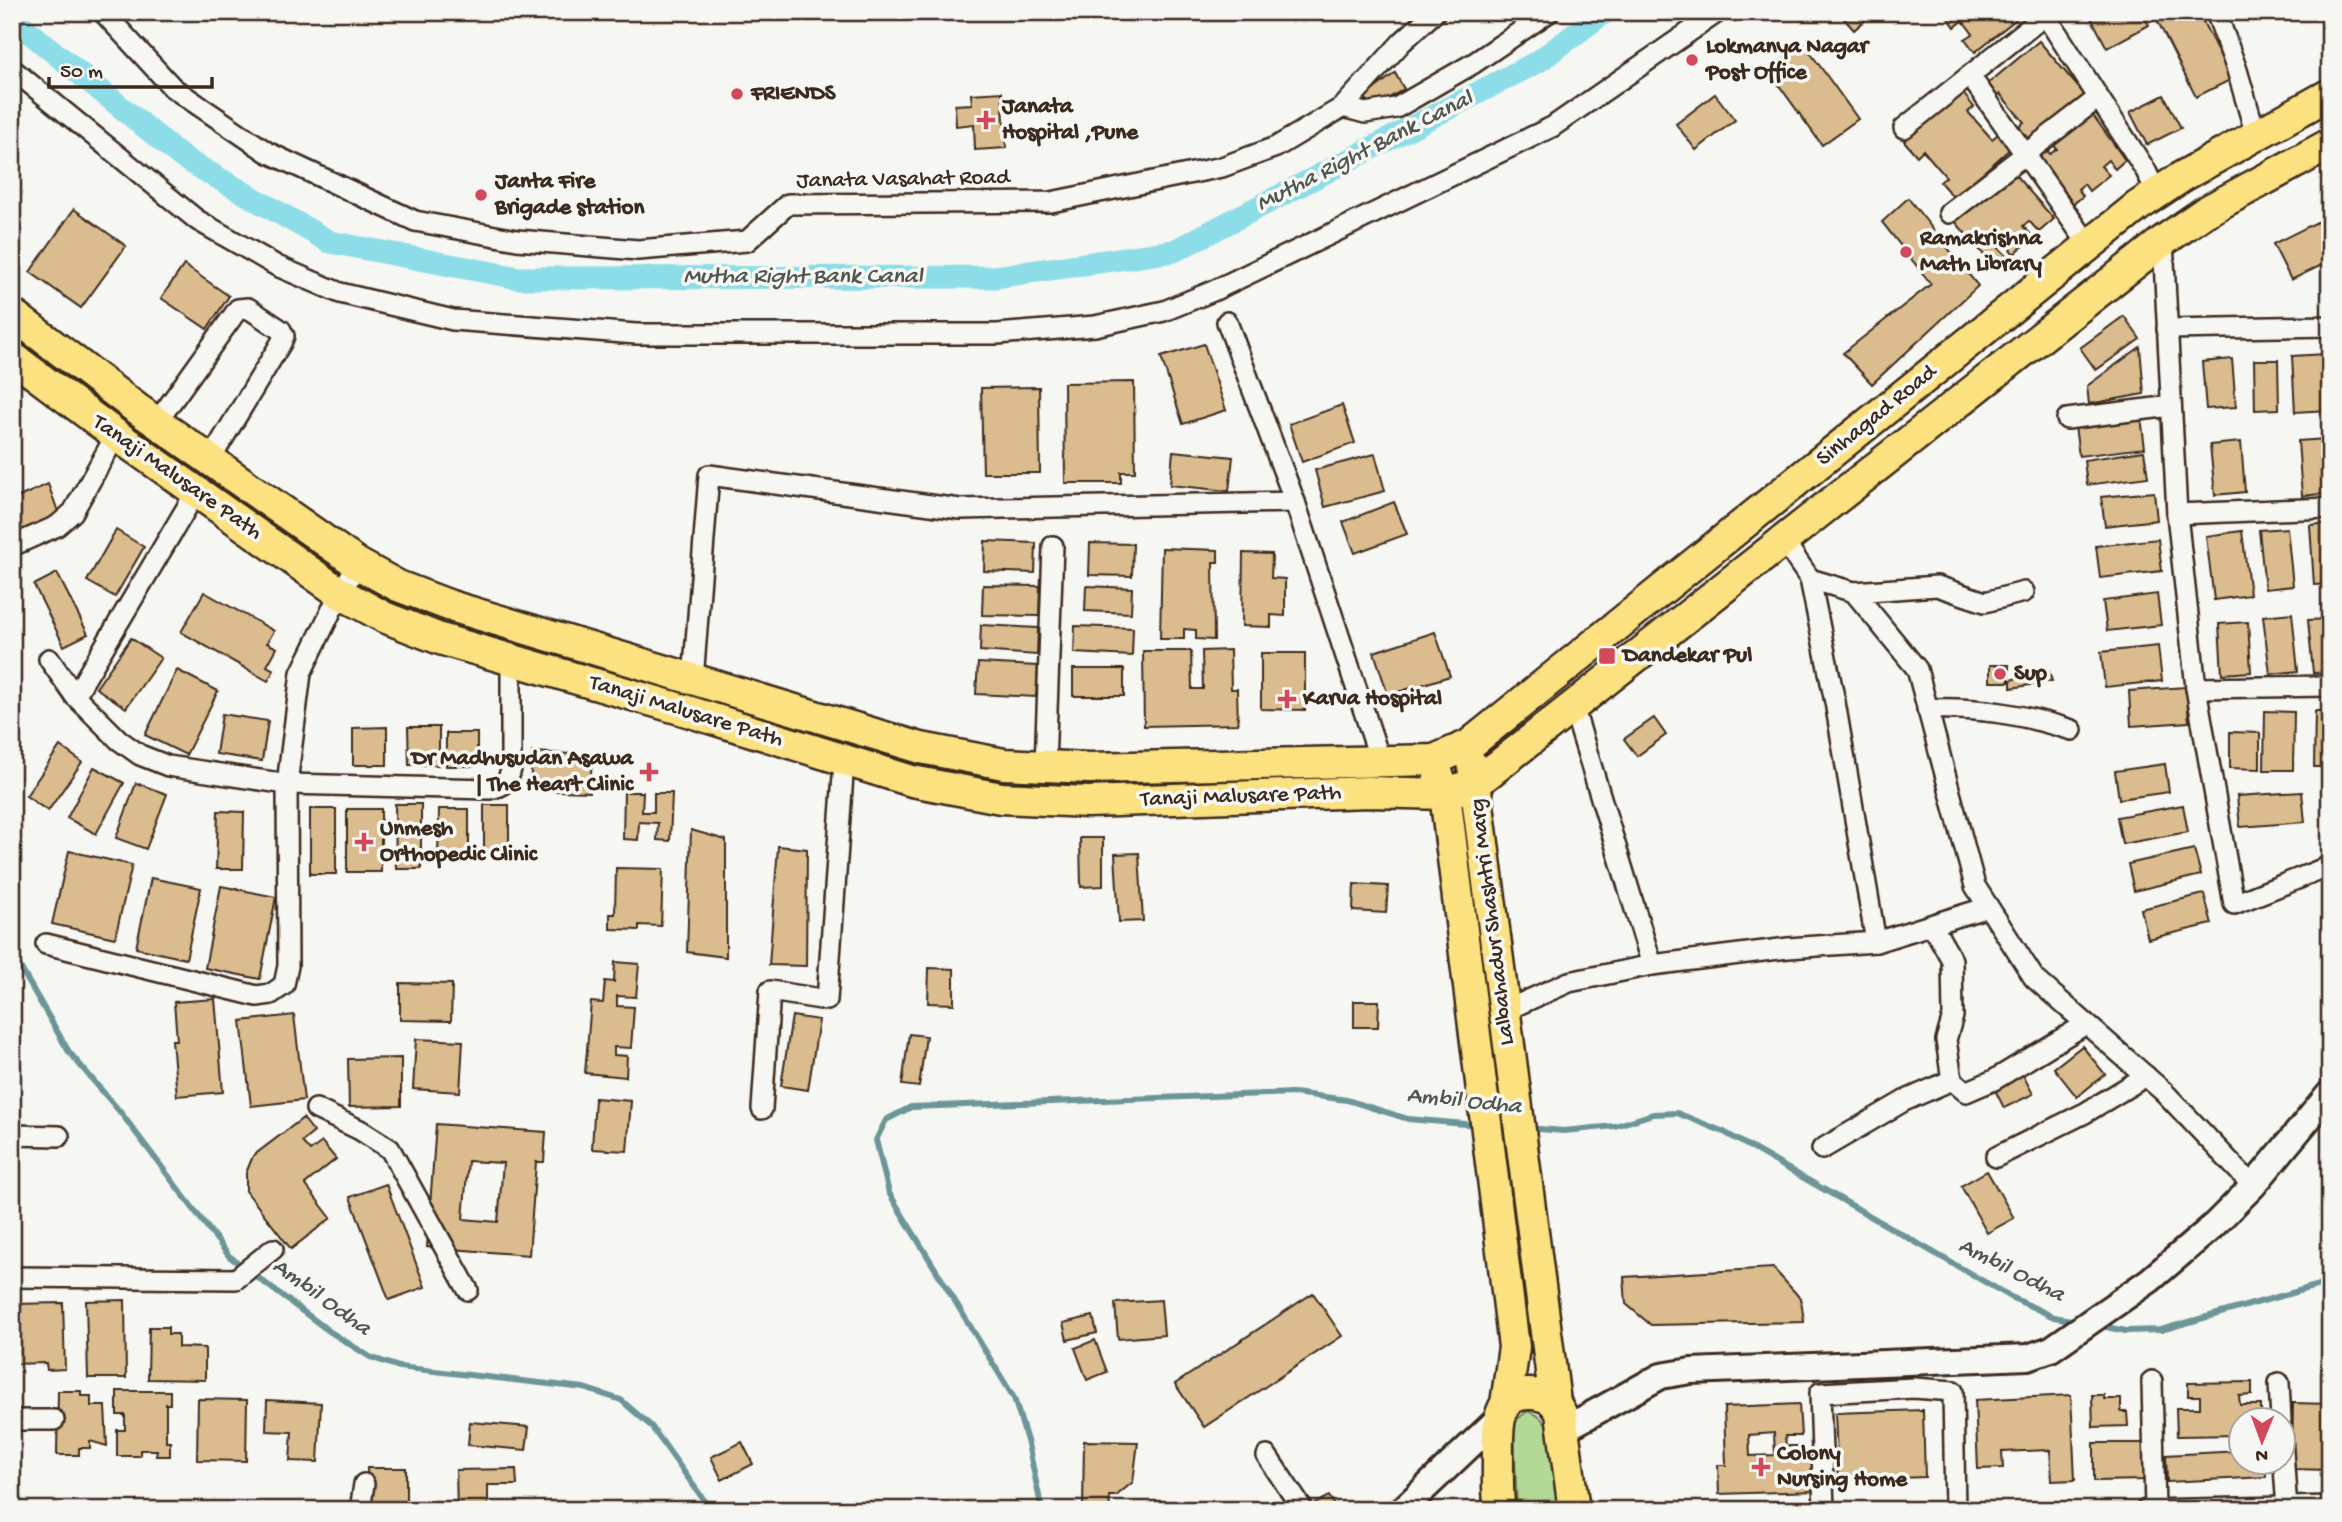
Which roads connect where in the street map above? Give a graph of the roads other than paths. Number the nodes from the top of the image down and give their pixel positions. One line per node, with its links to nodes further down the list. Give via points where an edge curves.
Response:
1 (103, 12): 11 (street, Janata Vasahat Road, via 173,88 267,152 415,221 517,240 611,248 747,241 788,204 1051,202 1222,167 1276,147)
2 (1435, 12): 11 (street, Janata Vasahat Road)
3 (1549, 12): 11 (street, via 1474,63 1395,108 1365,113)
4 (1718, 12): 7 (street, via 1552,127 1213,290 1164,311 1095,326 997,334 636,334 453,320 341,293 277,266 197,220)
5 (2216, 12): 13 (street)
6 (2047, 14): 8 (street); 10 (street)
7 (12, 69)
8 (1970, 76): 12 (street); 15 (street)
9 (2330, 94): 13 (main road, Sinhagad Road)
10 (2098, 97): 15 (street); 16 (street)
11 (1343, 107)
12 (1904, 128)
13 (2256, 135): 16 (main road, Sinhagad Road)
14 (2330, 144): 18 (main road, Sinhagad Road, via 2205,212)
15 (2024, 155): 17 (street); 19 (street)
16 (2157, 194): 19 (main road, Sinhagad Road)
17 (1949, 213)
18 (2163, 241): 23 (street); 35 (main road, Sinhagad Road)
19 (2089, 245): 30 (main road, Sinhagad Road)
20 (12, 314): 27 (main road, Tanaji Malusare Path)
21 (1227, 322): 32 (street)
22 (2330, 326): 23 (street)
23 (2167, 328): 25 (street)
24 (12, 357): 28 (main road, Tanaji Malusare Path)
25 (2171, 406): 26 (street); 34 (street)
26 (2067, 419)
27 (157, 422): 29 (main road, Tanaji Malusare Path); 29 (street, via 238,309 248,308 281,330 281,343)
28 (116, 435): 31 (main road, Tanaji Malusare Path); 37 (street, via 73,512 57,526)
29 (210, 460): 39 (main road, Tanaji Malusare Path)
30 (1787, 489): 35 (main road); 53 (main road, Sinhagad Road)
31 (196, 492): 43 (main road, Tanaji Malusare Path); 49 (street)
32 (1295, 502): 46 (street, via 960,509 709,475); 56 (street)
33 (2330, 508): 34 (street)
34 (2176, 514): 48 (street)
35 (1813, 517): 36 (main road, Sinhagad Road)
36 (1783, 540): 40 (street); 50 (main road, Sinhagad Road)
37 (12, 546)
38 (1053, 546): 57 (street)
39 (358, 564): 43 (street); 46 (main road, Tanaji Malusare Path, via 398,586 451,606)
40 (1810, 579): 41 (street); 66 (street)
41 (1853, 592): 42 (street, via 1937,586 1985,602); 51 (street, via 1917,669)
42 (2024, 592)
43 (340, 593): 45 (main road, Tanaji Malusare Path, via 440,639); 60 (street, via 301,673)
44 (49, 659): 49 (street)
45 (511, 660): 55 (main road, Tanaji Malusare Path); 60 (street, via 511,769 502,787)
46 (693, 680): 57 (main road, Tanaji Malusare Path, via 921,748 970,759)
47 (2330, 686): 48 (street)
48 (2196, 688): 63 (street, via 2234,904)
49 (75, 696): 60 (street, via 140,755 168,766)
50 (1573, 706): 59 (main road, Sinhagad Road); 68 (street)
51 (1927, 709): 52 (street, via 1974,708); 64 (street, via 1975,886)
52 (2072, 730)
53 (1469, 745): 54 (main road, Sinhagad Road); 59 (main road, Lalbahadur Shashtri Marg)
54 (1436, 759): 56 (main road, Tanaji Malusare Path); 61 (main road, Lalbahadur Shashtri Marg)
55 (844, 761): 62 (main road, Tanaji Malusare Path, via 964,793 1088,802); 75 (street, via 827,1000 769,991)
56 (1381, 763): 58 (main road, Tanaji Malusare Path)
57 (1045, 766): 58 (main road, Tanaji Malusare Path)
58 (1146, 767): 62 (main road)
59 (1476, 783): 61 (main road, Sinhagad Road); 69 (main road, Lalbahadur Shashtri Marg)
60 (287, 784): 67 (street, via 288,966 284,985 277,990 257,996)
61 (1445, 794): 62 (main road, Tanaji Malusare Path, via 1369,792); 87 (main road, Lalbahadur Shashtri Marg, via 1511,1325 1513,1356)
62 (1147, 801)
63 (2330, 866)
64 (1988, 907): 65 (street); 70 (street, via 2034,978)
65 (1932, 925): 66 (street); 72 (street, via 1952,960 1953,1016 1946,1040)
66 (1876, 942): 68 (street)
67 (46, 944)
68 (1652, 965): 69 (street, via 1569,982)
69 (1504, 1011): 88 (main road, Lalbahadur Shashtri Marg)
70 (2086, 1024): 71 (street); 72 (street, via 1966,1092)
71 (2146, 1076): 79 (street, via 2085,1113); 80 (street)
72 (1952, 1080): 78 (street, via 1904,1101)
73 (2330, 1093): 80 (street)
74 (316, 1109): 83 (street, via 390,1149)
75 (762, 1109)
76 (12, 1135): 77 (street)
77 (59, 1136)
78 (1822, 1149)
79 (1996, 1157)
80 (2253, 1186): 88 (street, via 2150,1280 2051,1349 2028,1357 1691,1371 1661,1376)
81 (273, 1249): 82 (street, via 236,1279)
82 (12, 1277)
83 (468, 1290)
84 (2152, 1381): 104 (street)
85 (2279, 1383): 86 (street)
86 (2280, 1406)
87 (1502, 1412): 88 (main road, via 1527,1393); 98 (street); 99 (main road)
88 (1559, 1416): 100 (main road)
89 (12, 1420): 90 (street)
90 (54, 1420)
91 (1267, 1456): 97 (street)
92 (2285, 1476): 95 (street)
93 (364, 1484): 96 (street)
94 (2330, 1506): 95 (street)
95 (2287, 1508): 104 (street)
96 (360, 1510)
97 (1303, 1510)
98 (1402, 1510)
99 (1500, 1510)
100 (1574, 1510)
101 (1824, 1510): 102 (street, via 1819,1393 1914,1388 1953,1391)
102 (1955, 1510)
103 (2146, 1510): 104 (street)
104 (2155, 1510)

